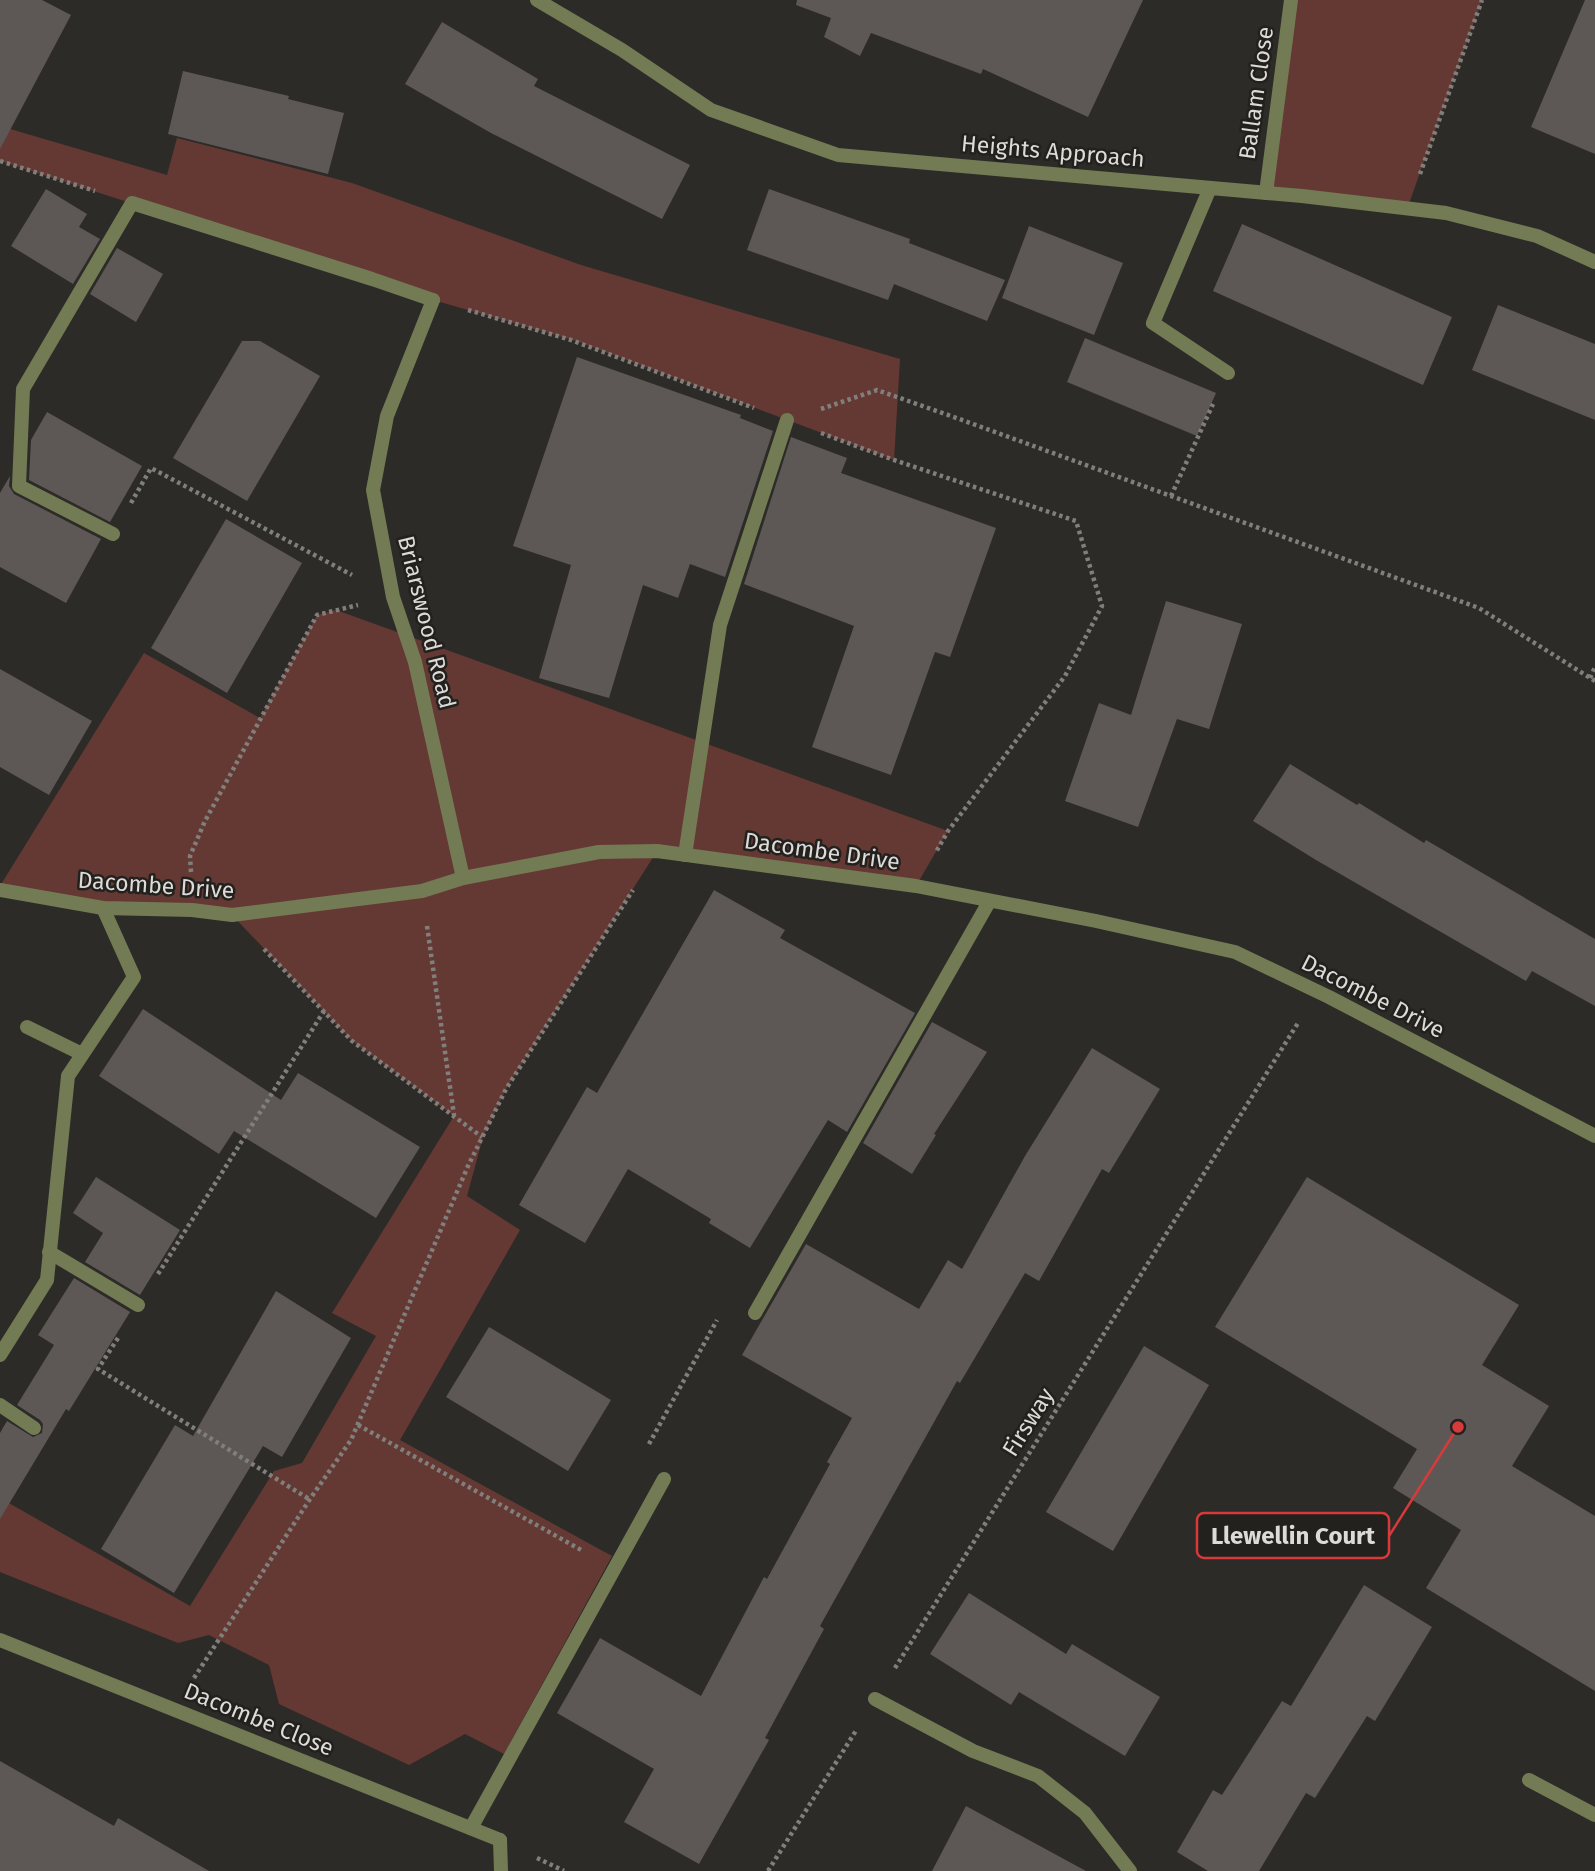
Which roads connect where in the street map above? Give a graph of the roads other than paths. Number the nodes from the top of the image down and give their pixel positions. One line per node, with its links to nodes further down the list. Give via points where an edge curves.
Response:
1 (537, 0): 3 (street, Heights Approach, via 710,110 838,155)
2 (1291, 0): 4 (street, Ballam Close)
3 (1210, 188): 4 (street, Heights Approach); 6 (street, via 1153,323)
4 (1266, 193): 5 (street, Heights Approach, via 1446,213 1537,236)
5 (1595, 262)
6 (1228, 373)
7 (787, 420): 9 (street, via 720,625)
8 (113, 534): 10 (street, Briarswood Road, via 19,486 23,389 132,203 433,300 387,416 373,491 393,597 415,662)
9 (685, 855): 10 (street, Dacombe Drive, via 599,852); 12 (street, Dacombe Drive, via 916,887)
10 (463, 878): 13 (street, Dacombe Drive, via 422,891 232,915)
11 (0, 890): 13 (street, Dacombe Drive)
12 (989, 902): 16 (street, Dacombe Drive, via 1235,952); 19 (street)
13 (103, 908): 15 (street, via 134,977)
14 (27, 1027): 15 (street)
15 (82, 1054): 17 (street, via 68,1076)
16 (1595, 1136)
17 (49, 1252): 18 (street); 20 (street, via 47,1280)
18 (138, 1306)
19 (755, 1313)
20 (0, 1355)
21 (0, 1405): 22 (street)
22 (34, 1428)
23 (664, 1479): 28 (street)
24 (0, 1640): 28 (street, Dacombe Close)
25 (876, 1699): 30 (street, via 973,1751 1038,1776 1085,1813)
26 (1529, 1780): 27 (street)
27 (1595, 1815)
28 (471, 1828): 29 (street, Dacombe Close, via 500,1840)
29 (501, 1871)
30 (1130, 1871)

